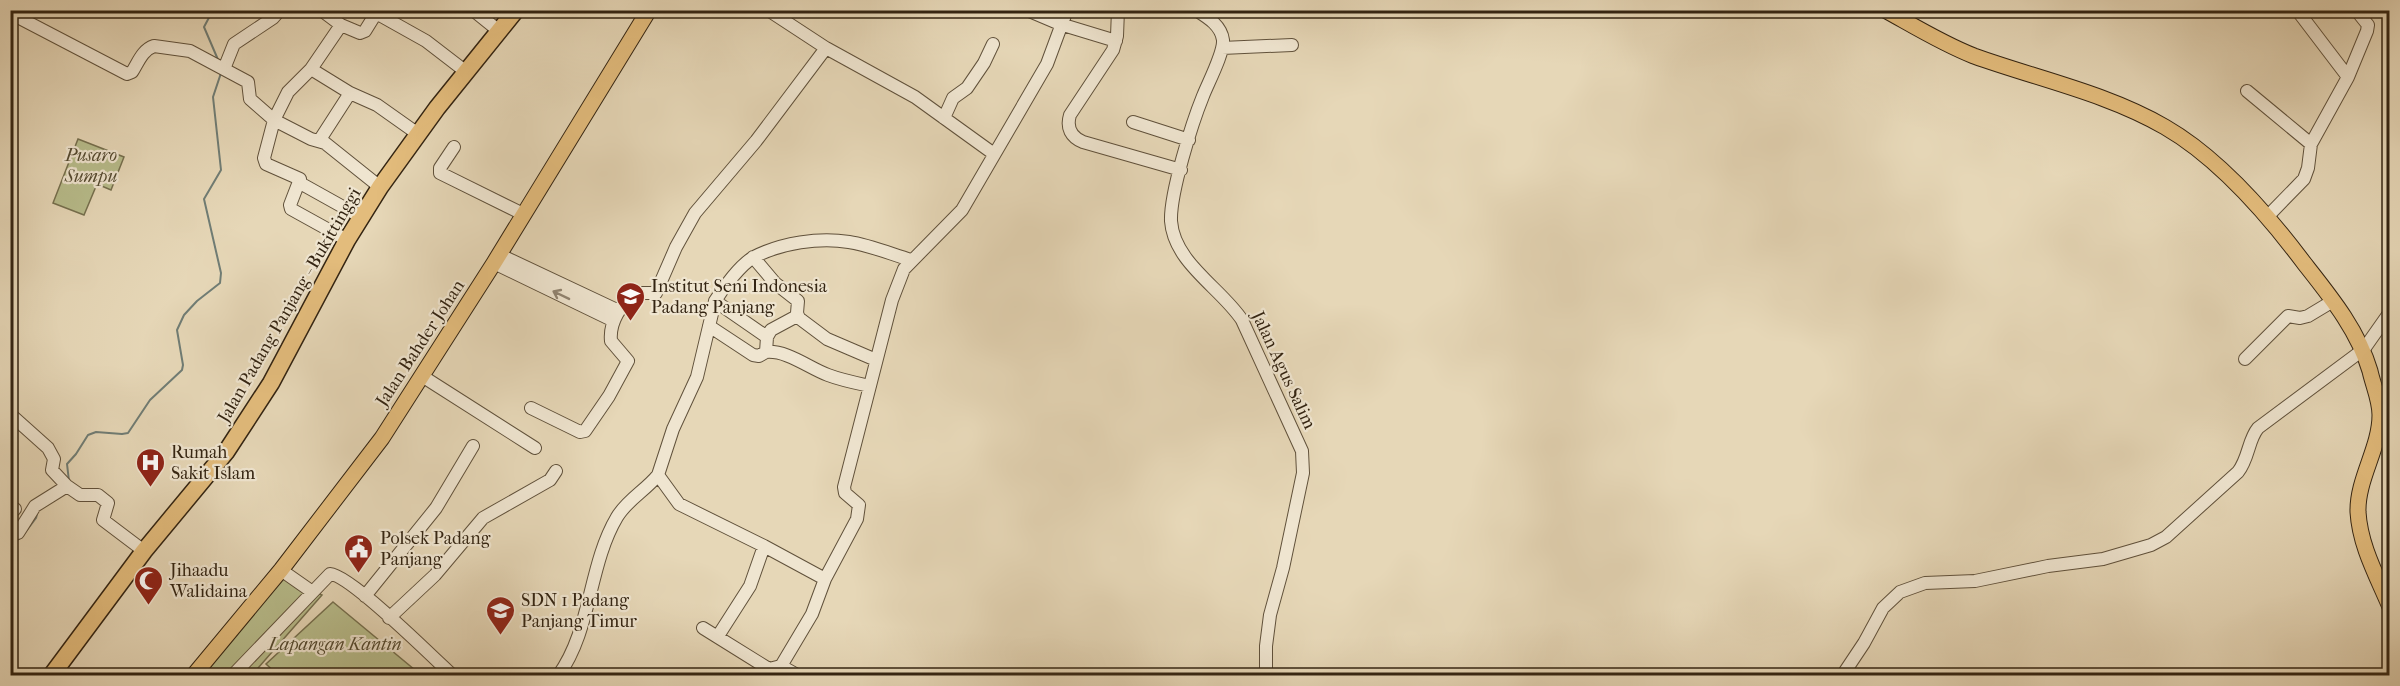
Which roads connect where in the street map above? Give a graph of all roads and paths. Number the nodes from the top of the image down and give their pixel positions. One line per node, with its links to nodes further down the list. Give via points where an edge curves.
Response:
1 (280, 10): 24 (street, via 234,44)
2 (321, 10): 17 (street)
3 (473, 10): 18 (street)
4 (516, 10): 18 (highway, Jalan Padang Panjang - Bukittinggi)
5 (649, 10): 42 (main road, Jalan Bahder Johan)
6 (768, 10): 22 (street)
7 (1027, 10): 16 (street)
8 (1067, 10): 16 (street)
9 (1118, 10): 19 (street)
10 (1196, 10): 23 (street, via 1218,28)
11 (1885, 10): 44 (main road, via 1973,55 2064,85 2167,128 2205,155)
12 (2296, 10): 27 (street)
13 (2356, 10): 27 (street, via 2368,27)
14 (377, 12): 17 (street, via 360,33); 26 (street, via 426,40)
15 (10, 13): 24 (street, via 127,74 145,50 154,46 190,51)
16 (1060, 24): 19 (street); 38 (street, via 1047,64)
17 (341, 25): 25 (street)
18 (499, 31): 26 (highway, Jalan Padang Panjang - Bukittinggi)
19 (1116, 41): 39 (street, via 1070,115 1070,132 1077,140)
20 (993, 44): 30 (street, via 973,80 953,98)
21 (1292, 45): 23 (street)
22 (826, 48): 30 (street, via 915,97); 52 (street, via 756,141 695,213 656,293 636,293)
23 (1222, 48): 34 (street, Jalan Agus Salim, via 1198,106)
24 (224, 69): 31 (street, via 248,82 250,99)
25 (311, 69): 29 (street); 31 (street, via 291,89)
26 (465, 71): 33 (highway, Jalan Padang Panjang - Bukittinggi)
27 (2348, 77): 36 (street)
28 (2247, 91): 36 (street)
29 (350, 93): 33 (street, via 377,105); 35 (street)
30 (944, 118): 38 (street)
31 (274, 120): 35 (street); 40 (street, via 264,162 299,178)
32 (1133, 122): 34 (street)
33 (418, 134): 41 (highway, Jalan Padang Panjang - Bukittinggi)
34 (1189, 140): 39 (street, Jalan Agus Salim)
35 (319, 141): 41 (street)
36 (2310, 144): 44 (street, via 2304,179)
37 (454, 147): 42 (street, via 440,173)
38 (994, 154): 48 (street, via 962,210)
39 (1180, 170): 87 (street, Jalan Agus Salim, via 1171,220 1178,245 1242,320 1302,451 1303,473 1270,615)
40 (300, 183): 43 (street); 45 (street, via 291,209)
41 (380, 187): 43 (highway, Jalan Padang Panjang - Bukittinggi)
42 (523, 214): 47 (main road, Jalan Bahder Johan)
43 (361, 217): 45 (highway, Jalan Padang Panjang - Bukittinggi)
44 (2267, 217): 50 (main road)
45 (347, 240): 71 (highway, Jalan Padang Panjang - Bukittinggi, via 246,422)
46 (753, 257): 48 (street, via 782,246 834,240); 49 (street); 53 (street, via 798,302)
47 (497, 259): 52 (street); 60 (main road, Jalan Bahder Johan)
48 (911, 260): 59 (street, via 892,300)
49 (715, 301): 54 (street); 55 (street)
50 (2333, 301): 56 (main road); 58 (street, via 2308,316 2288,316)
51 (2390, 312): 56 (street)
52 (616, 316): 62 (street, via 611,341 628,361 585,430 580,432)
53 (797, 316): 55 (street, via 771,330); 59 (street, via 827,339)
54 (709, 326): 57 (street, via 753,355); 67 (street, via 697,377 672,429)
55 (767, 337): 57 (street)
56 (2364, 349): 76 (main road, via 2380,414 2360,493 2360,532); 88 (street, via 2258,428 2238,472 2166,537 2103,559 1982,580 1913,586 1883,608)
57 (766, 352): 61 (street)
58 (2245, 359)
59 (876, 360): 61 (street)
60 (422, 376): 65 (street); 72 (main road, Jalan Bahder Johan, via 382,438)
61 (870, 386): 73 (street, via 844,487 845,493 859,505 859,513)
62 (531, 408)
63 (10, 414): 68 (street, via 48,448 54,459 52,470)
64 (473, 446): 75 (street, via 436,508)
65 (535, 448)
66 (556, 471): 77 (street, via 550,480 483,518 435,575)
67 (658, 475): 70 (street, via 679,504); 85 (street, via 629,501 616,519 585,617 568,662)
68 (67, 486): 69 (street, via 34,506); 71 (street, via 80,495 98,495 108,503 103,520)
69 (15, 534)
70 (765, 546): 73 (street); 79 (street, via 750,586)
71 (144, 551): 82 (highway, Jalan Padang Panjang - Bukittinggi)
72 (281, 570): 74 (street); 83 (main road, Jalan Bahder Johan)
73 (825, 579): 80 (street, via 813,614)
74 (311, 591): 75 (street, via 334,574); 81 (street)
75 (365, 596): 77 (street)
76 (2390, 607)
77 (389, 618): 84 (street)
78 (703, 628): 79 (street)
79 (718, 636): 80 (street)
80 (770, 670): 86 (street)
81 (238, 673)
82 (51, 675)
83 (193, 675)
84 (453, 675)
85 (558, 675)
86 (799, 675)
87 (1266, 675)
88 (1842, 675)

